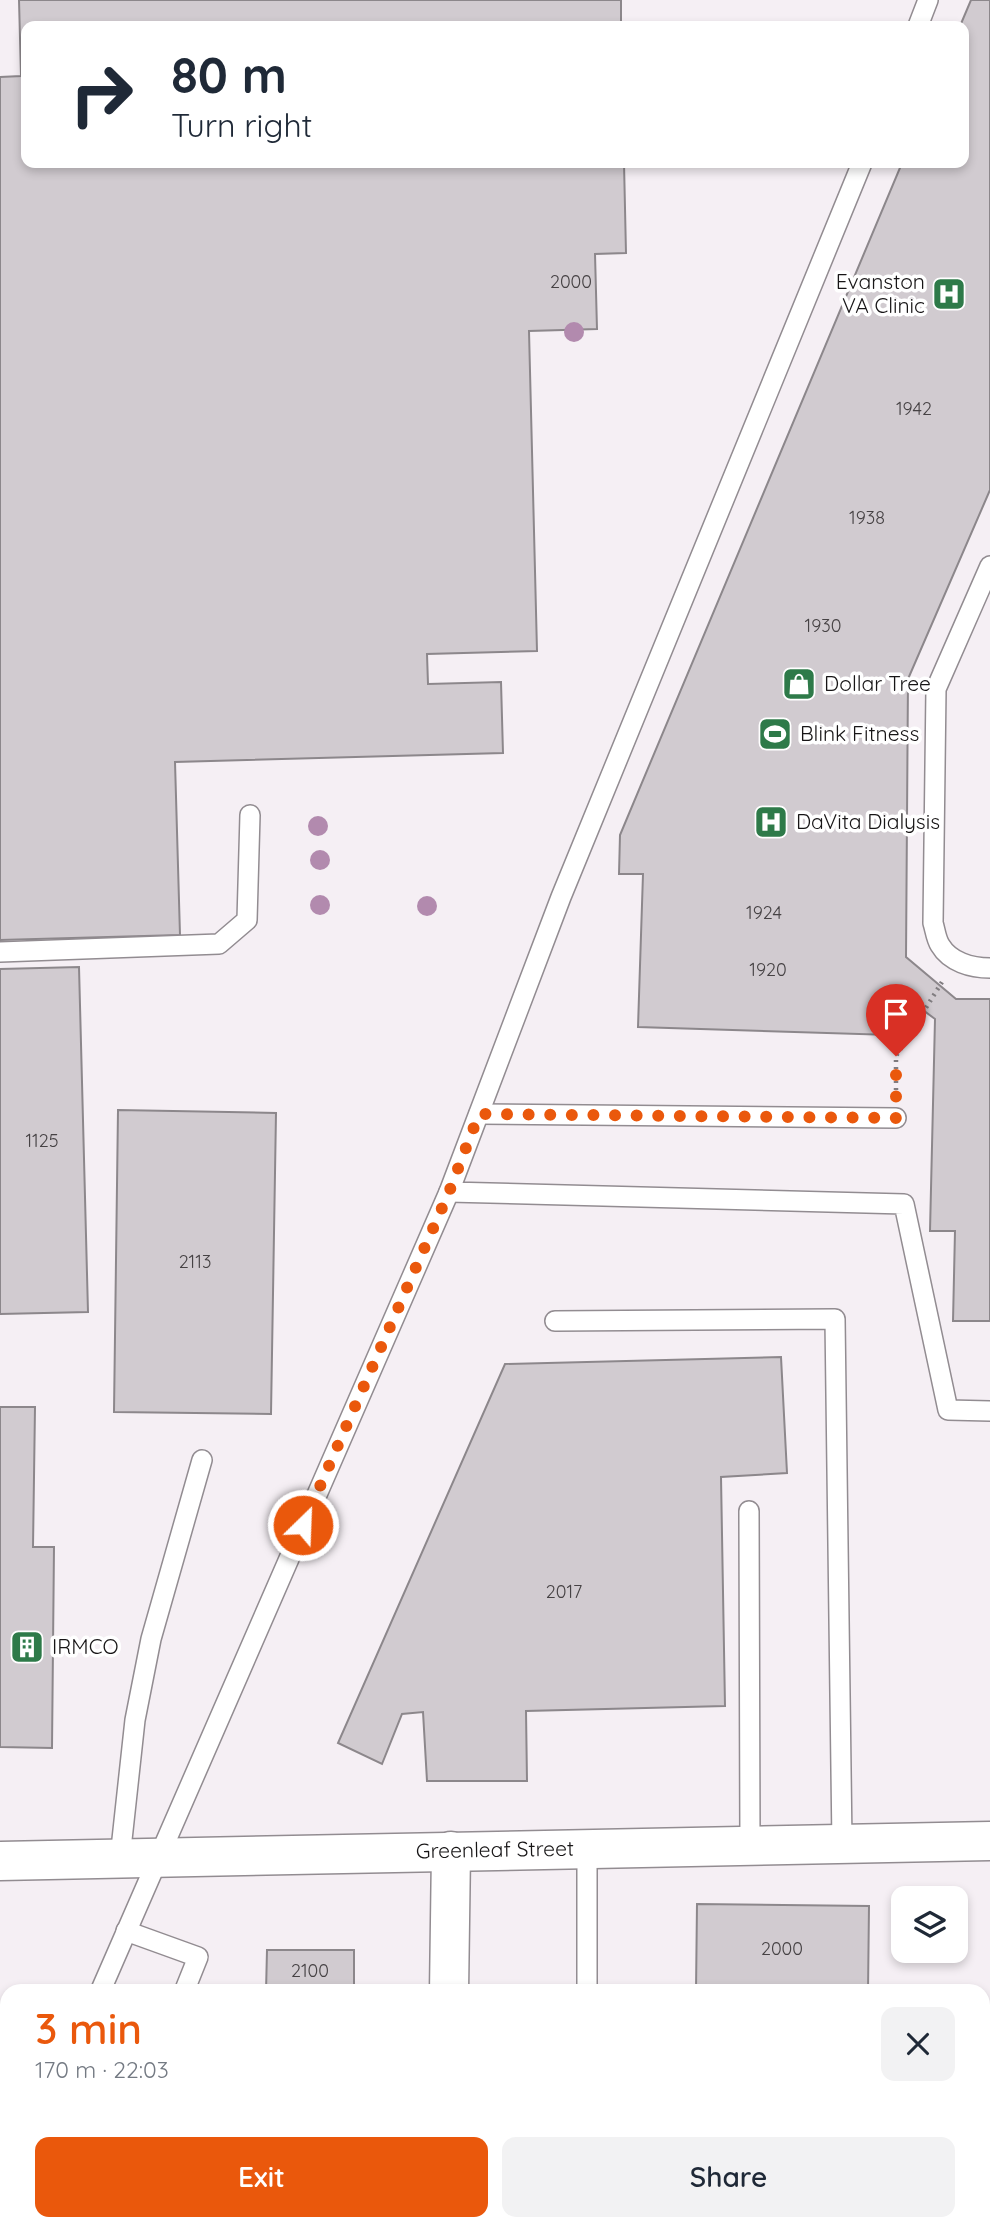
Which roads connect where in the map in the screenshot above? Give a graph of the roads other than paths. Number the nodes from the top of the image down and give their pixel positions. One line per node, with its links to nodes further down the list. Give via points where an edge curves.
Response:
1 (928, 0): 2 (lane)
2 (920, 21)
3 (860, 168): 8 (lane, via 561,897)
4 (990, 566): 7 (lane, via 936,690 933,923 939,945 955,960)
5 (250, 815): 6 (lane, via 247,920 219,944)
6 (0, 952)
7 (990, 968)
8 (479, 1114): 9 (lane); 10 (lane)
9 (896, 1118)
10 (449, 1192): 12 (lane, via 904,1204 948,1410); 20 (lane)
11 (555, 1321): 16 (lane, via 835,1320)
12 (990, 1410)
13 (202, 1460): 20 (lane, via 151,1639 135,1720)
14 (749, 1511): 17 (lane)
15 (990, 1841): 16 (street, Greenleaf Street)
16 (842, 1844): 17 (street, Greenleaf Street)
17 (750, 1846): 18 (street, Greenleaf Street)
18 (587, 1849): 19 (street, Greenleaf Street); 26 (lane)
19 (451, 1851): 20 (street, Greenleaf Street); 25 (street)
20 (138, 1858): 21 (street, Greenleaf Street); 22 (lane)
21 (0, 1861)
22 (125, 1931): 23 (lane); 24 (lane, via 198,1957)
23 (103, 1984)
24 (187, 1984)
25 (449, 1984)
26 (587, 1984)

